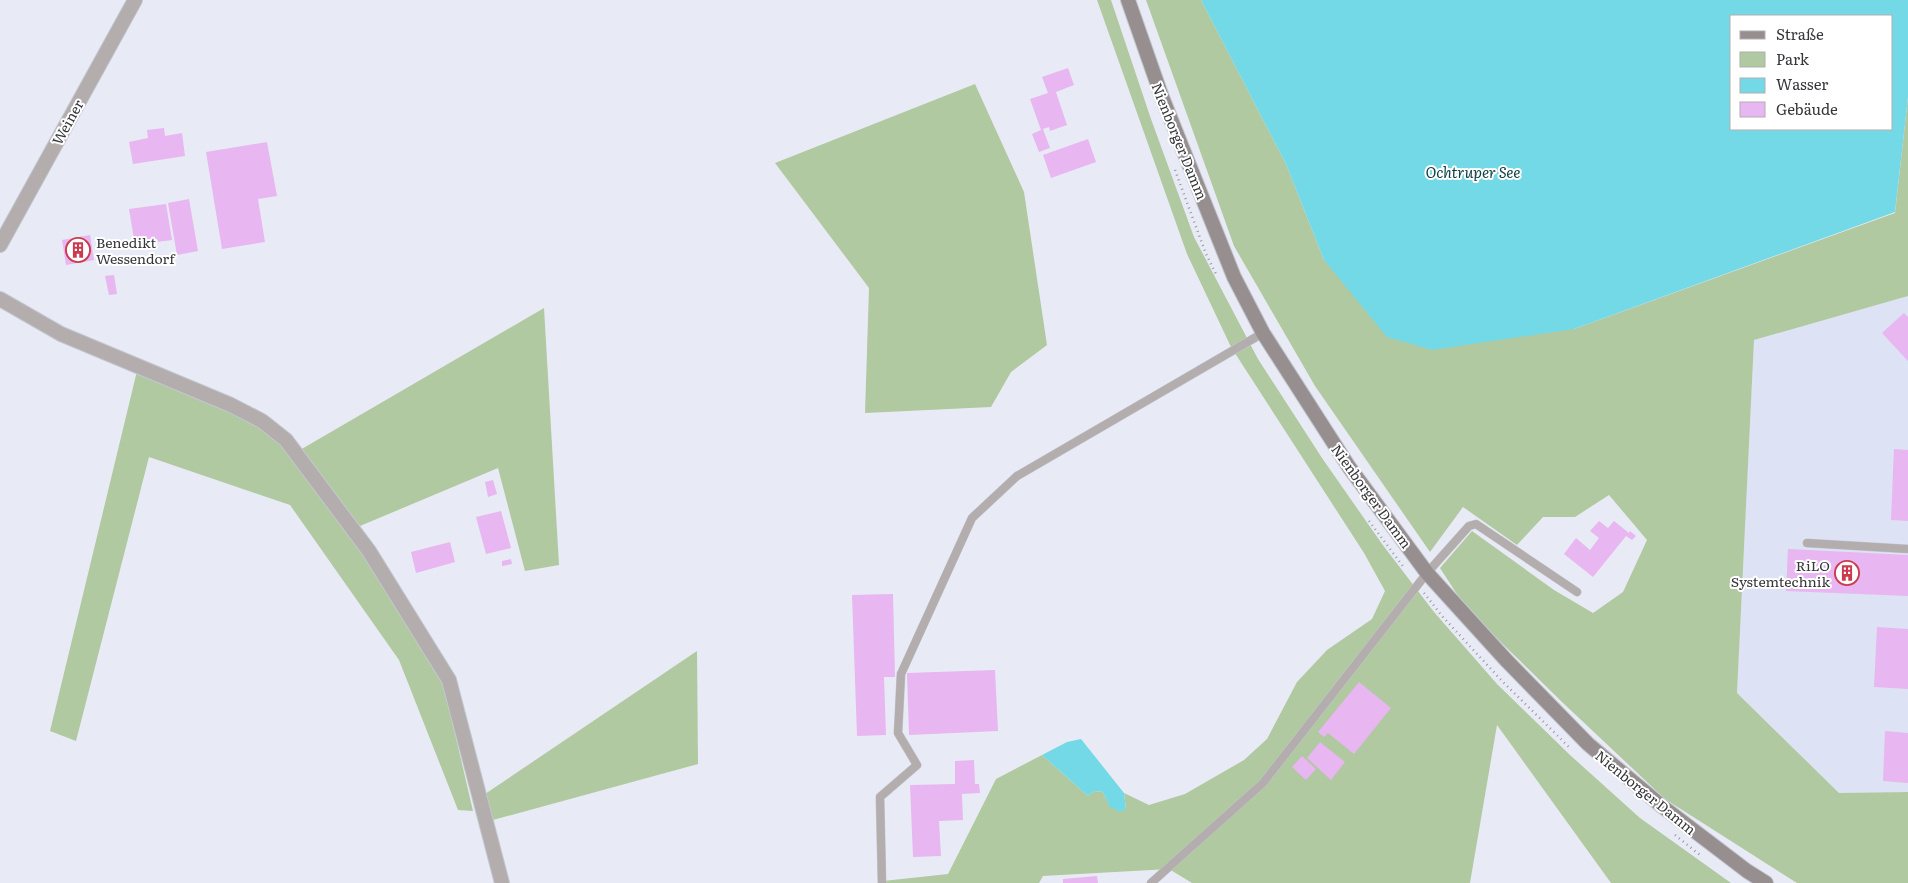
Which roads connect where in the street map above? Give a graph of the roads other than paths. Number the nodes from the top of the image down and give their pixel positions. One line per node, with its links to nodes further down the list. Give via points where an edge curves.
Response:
1 (135, 0): 3 (street, Weiner)
2 (1128, 0): 5 (main road, Nienborger Damm, via 1162,97 1234,276)
3 (0, 245)
4 (0, 299): 10 (street, via 61,334 262,420 286,440 369,551 448,680)
5 (1263, 333): 8 (main road, Nienborger Damm, via 1349,467); 11 (lane, via 1017,476 972,518 901,674 898,733 917,765 880,798)
6 (1807, 543): 7 (lane)
7 (1908, 549)
8 (1427, 573): 9 (lane, via 1462,532 1476,524); 12 (lane, via 1263,783); 13 (main road, Nienborger Damm, via 1588,744 1663,807)
9 (1577, 592)
10 (502, 883)
11 (882, 883)
12 (1150, 883)
13 (1766, 883)

